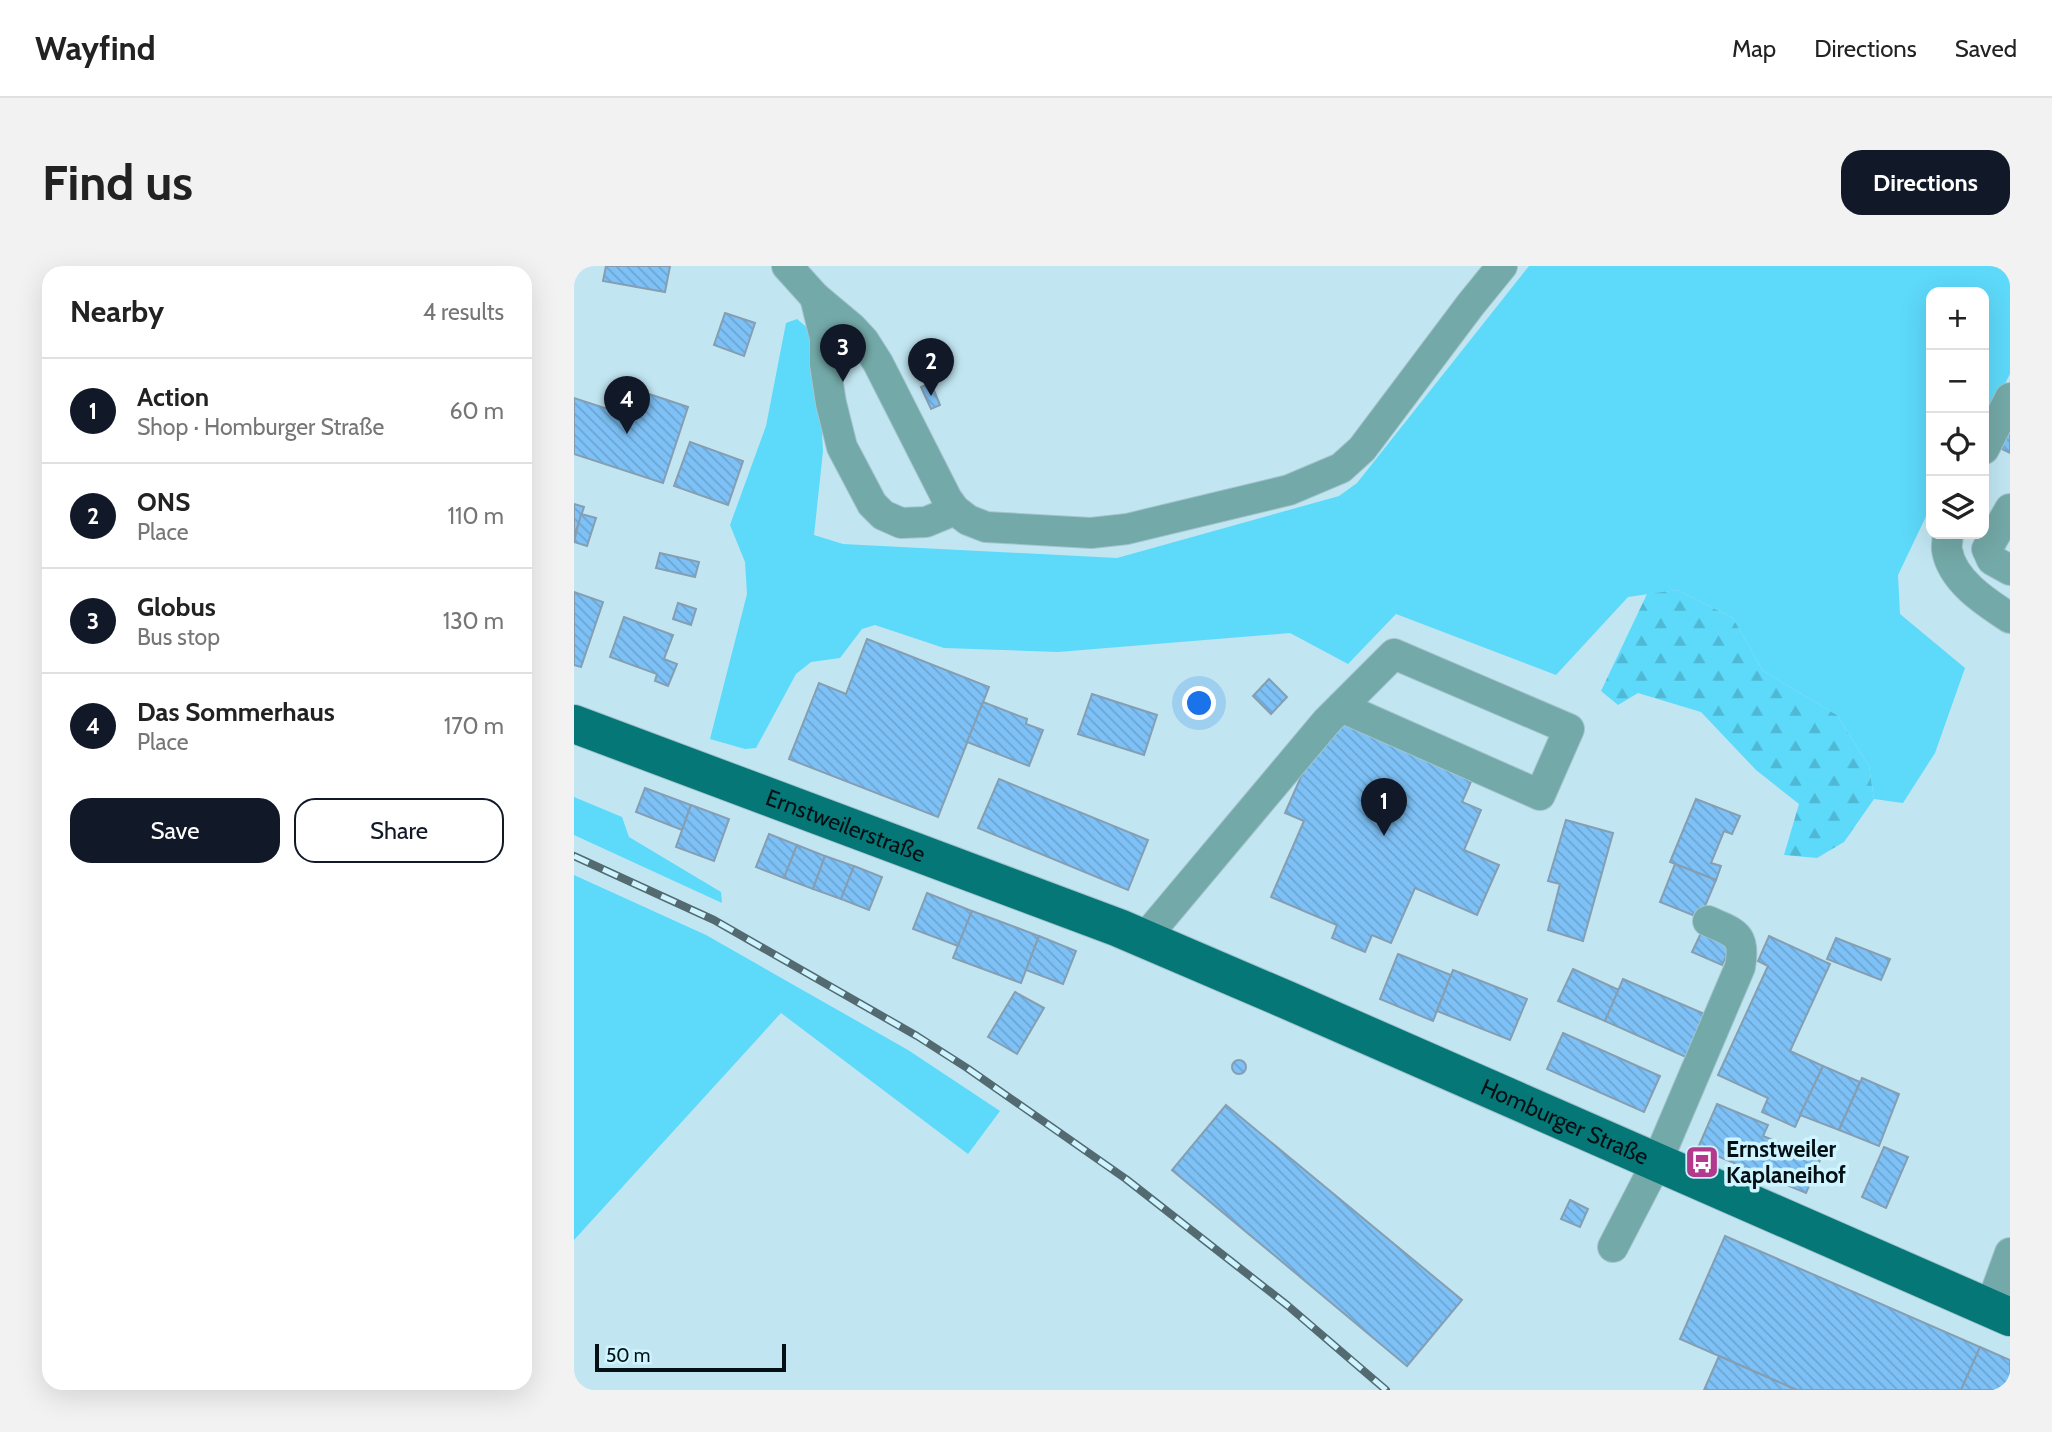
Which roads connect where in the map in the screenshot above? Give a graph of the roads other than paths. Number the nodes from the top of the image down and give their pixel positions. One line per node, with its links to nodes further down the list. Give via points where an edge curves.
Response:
1 (787, 266): 3 (lane)
2 (1502, 266): 7 (lane, via 1362,449 1340,468 1289,490 1161,522 1103,531 986,527)
3 (815, 297): 7 (lane, via 852,328 878,363); 7 (lane, via 842,447 872,504 901,523 926,522)
4 (2010, 398): 5 (lane)
5 (1989, 439)
6 (2010, 509): 9 (lane, via 1987,549 1992,560)
7 (955, 510)
8 (1948, 539): 10 (lane, via 1954,567 1975,595)
9 (2010, 570)
10 (2010, 618)
11 (1341, 707): 11 (lane, via 1394,654 1569,729 1540,795); 14 (lane)
12 (574, 724): 14 (main road, Ernstweilerstraße)
13 (1708, 921): 15 (lane, via 1741,939 1740,967)
14 (1131, 934): 15 (main road, Homburger Straße)
15 (1657, 1163): 16 (lane); 18 (main road, Homburger Straße)
16 (1613, 1247)
17 (2010, 1253): 18 (lane)
18 (2000, 1313)

